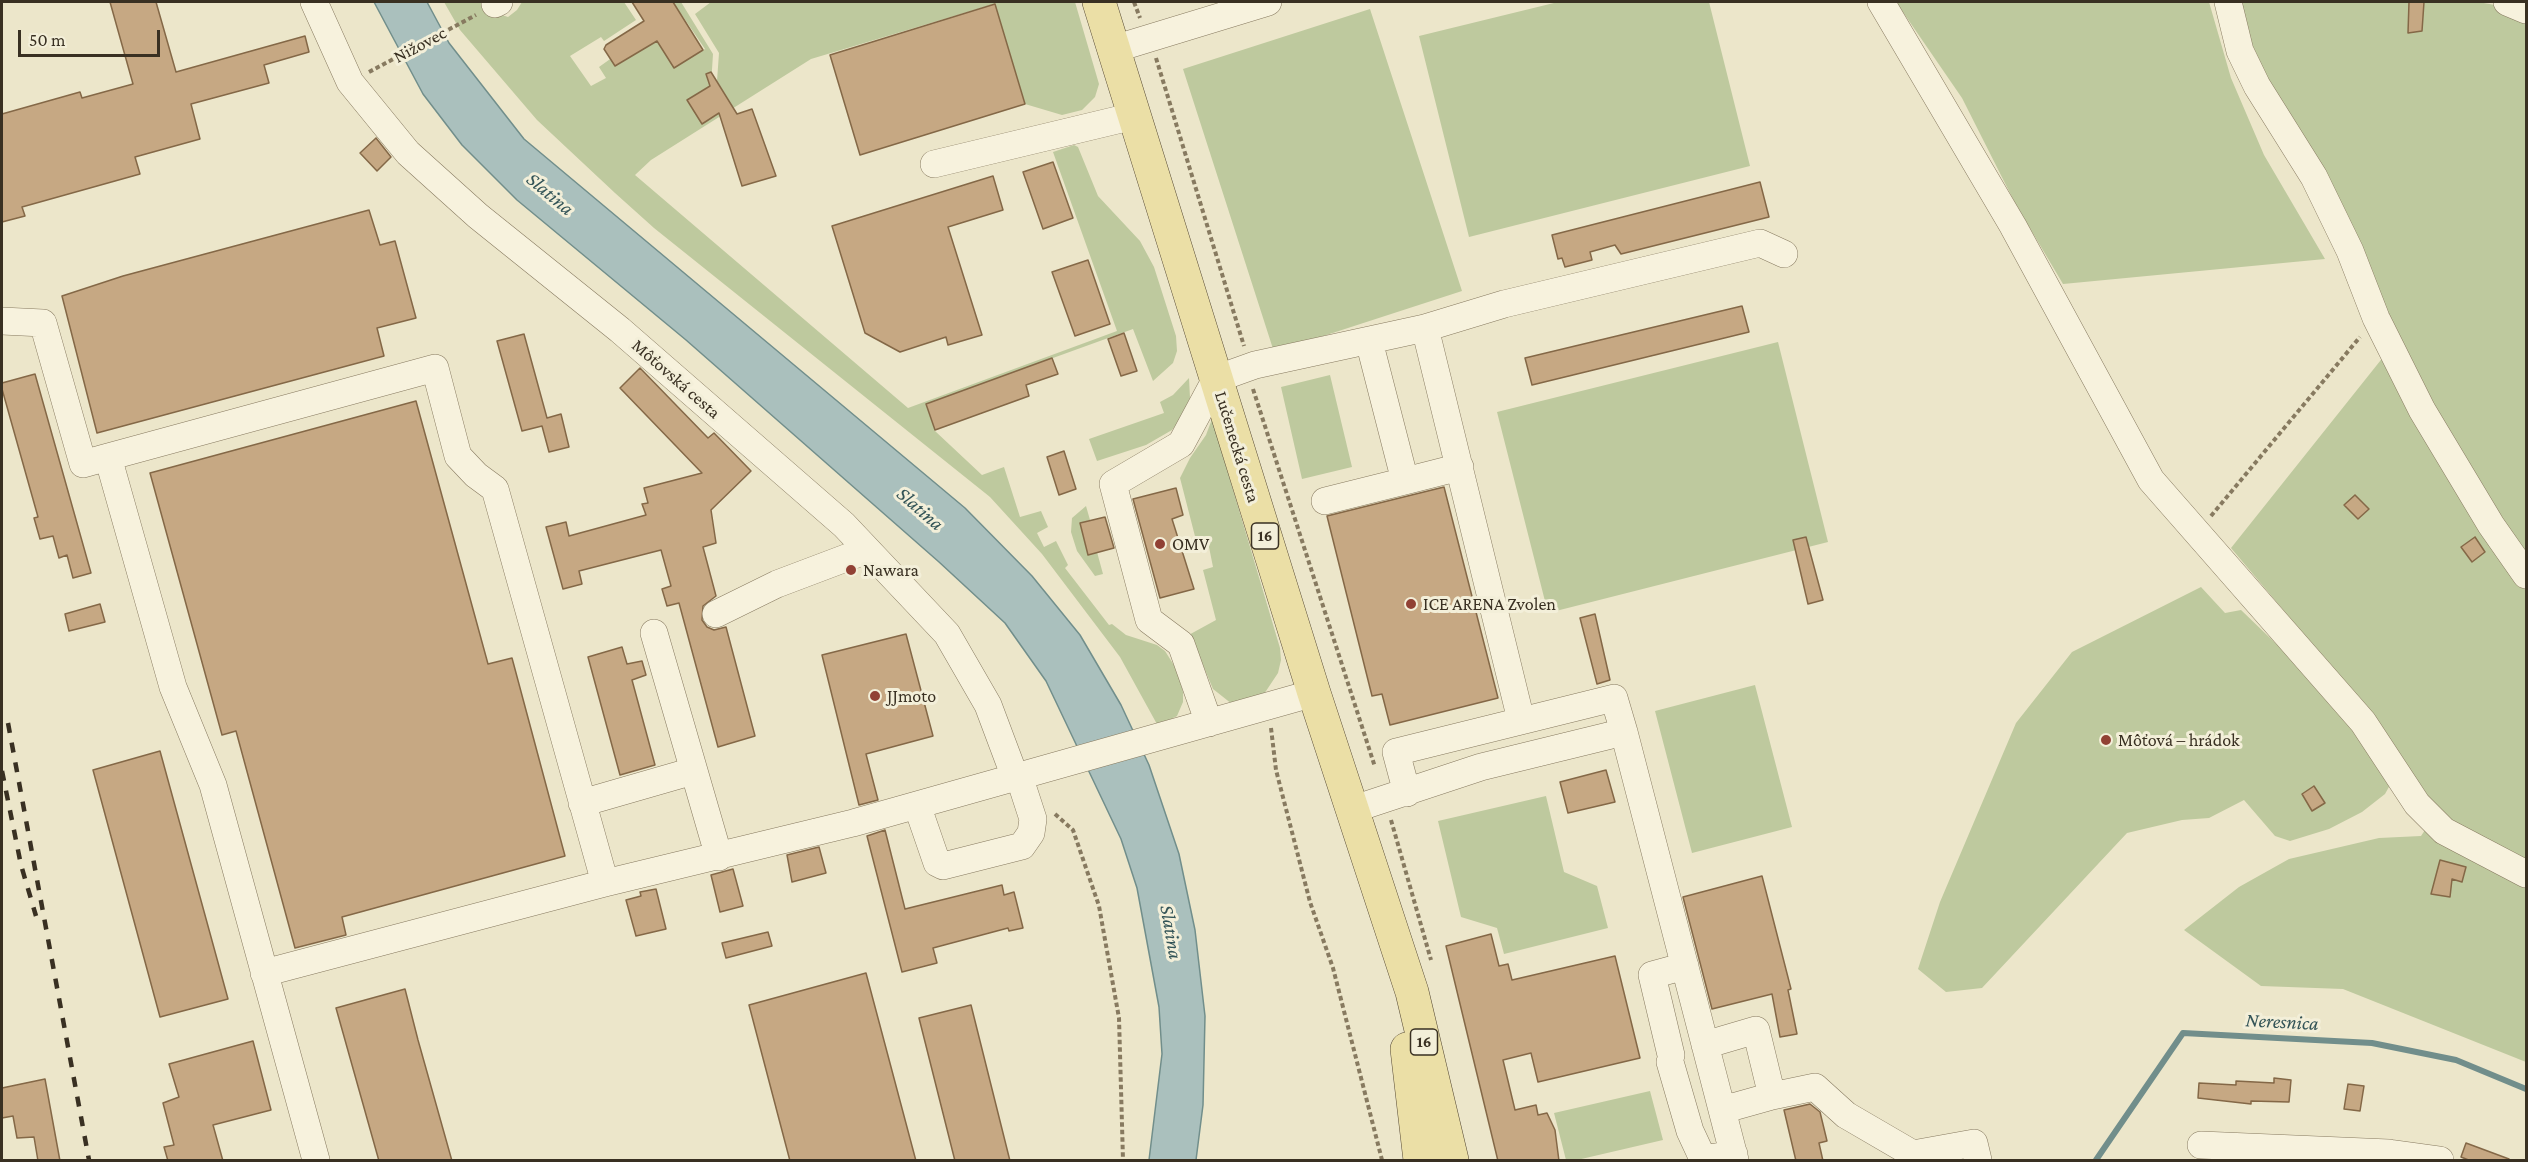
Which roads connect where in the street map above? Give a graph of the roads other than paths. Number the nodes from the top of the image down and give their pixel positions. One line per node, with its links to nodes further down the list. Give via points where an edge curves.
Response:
1 (314, 2): 20 (street, Môťovská cesta, via 350,82 408,153 478,216 620,330 844,525)
2 (1099, 2): 8 (main road, Lučenecká cesta / 16)
3 (1268, 2): 8 (street)
4 (1881, 2): 35 (street, via 2013,226 2151,480 2363,722 2417,804 2444,831)
5 (2228, 2): 21 (street, via 2240,51 2252,78 2319,186 2376,318 2422,410)
6 (2507, 2): 7 (street)
7 (2526, 10)
8 (1114, 49): 9 (main road, Lučenecká cesta / 16)
9 (1134, 116): 10 (street); 15 (main road, Lučenecká cesta / 16)
10 (934, 164)
11 (1784, 254): 13 (street, via 1760,243 1504,304)
12 (2, 321): 16 (street, via 43,323 83,464)
13 (1425, 328): 14 (street); 17 (street)
14 (1369, 341): 15 (street); 18 (street)
15 (1231, 373): 24 (main road, Lučenecká cesta / 16); 26 (street, via 1181,444 1113,484 1149,620 1180,644)
16 (108, 457): 31 (street, via 435,368 458,456 495,489); 39 (street, via 170,676 213,785)
17 (1460, 467): 18 (street); 25 (street)
18 (1405, 481): 19 (street)
19 (1325, 501)
20 (867, 550): 22 (street, via 777,584); 29 (street, Môťovská cesta, via 947,634 988,705)
21 (2526, 575)
22 (716, 614)
23 (654, 633): 28 (street)
24 (1314, 693): 26 (street); 33 (main road, Lučenecká cesta / 16)
25 (1521, 720): 27 (street, via 1614,698); 30 (street, via 1396,752)
26 (1209, 723): 29 (street)
27 (1624, 732): 30 (street, via 1481,767); 38 (street)
28 (693, 771): 31 (street); 34 (street)
29 (1017, 777): 32 (street); 32 (street, Môťovská cesta, via 1033,819 1031,833 1022,846 944,866 932,856)
30 (1396, 796): 33 (street)
31 (582, 803): 36 (street)
32 (917, 805): 34 (street)
33 (1351, 810): 37 (main road, Lučenecká cesta / 16)
34 (719, 857): 36 (street)
35 (2526, 874)
36 (605, 883): 39 (street)
37 (1389, 926): 47 (main road, Lučenecká cesta / 16); 48 (main road, Lučenecká cesta / 16, via 1412,992)
38 (1685, 966): 40 (street); 44 (street, via 1652,975 1670,1059 1690,1131 1703,1159)
39 (264, 973): 46 (street)
40 (1705, 1045): 41 (street, via 1756,1030); 42 (street)
41 (1772, 1096): 42 (street); 49 (street, via 1815,1087 1846,1114 1913,1154 1974,1143)
42 (1722, 1110): 44 (street)
43 (2201, 1145): 45 (street)
44 (1735, 1157)
45 (2388, 1157): 50 (street)
46 (316, 1161)
47 (1420, 1161)
48 (1452, 1161)
49 (1978, 1161)
50 (2440, 1161)

